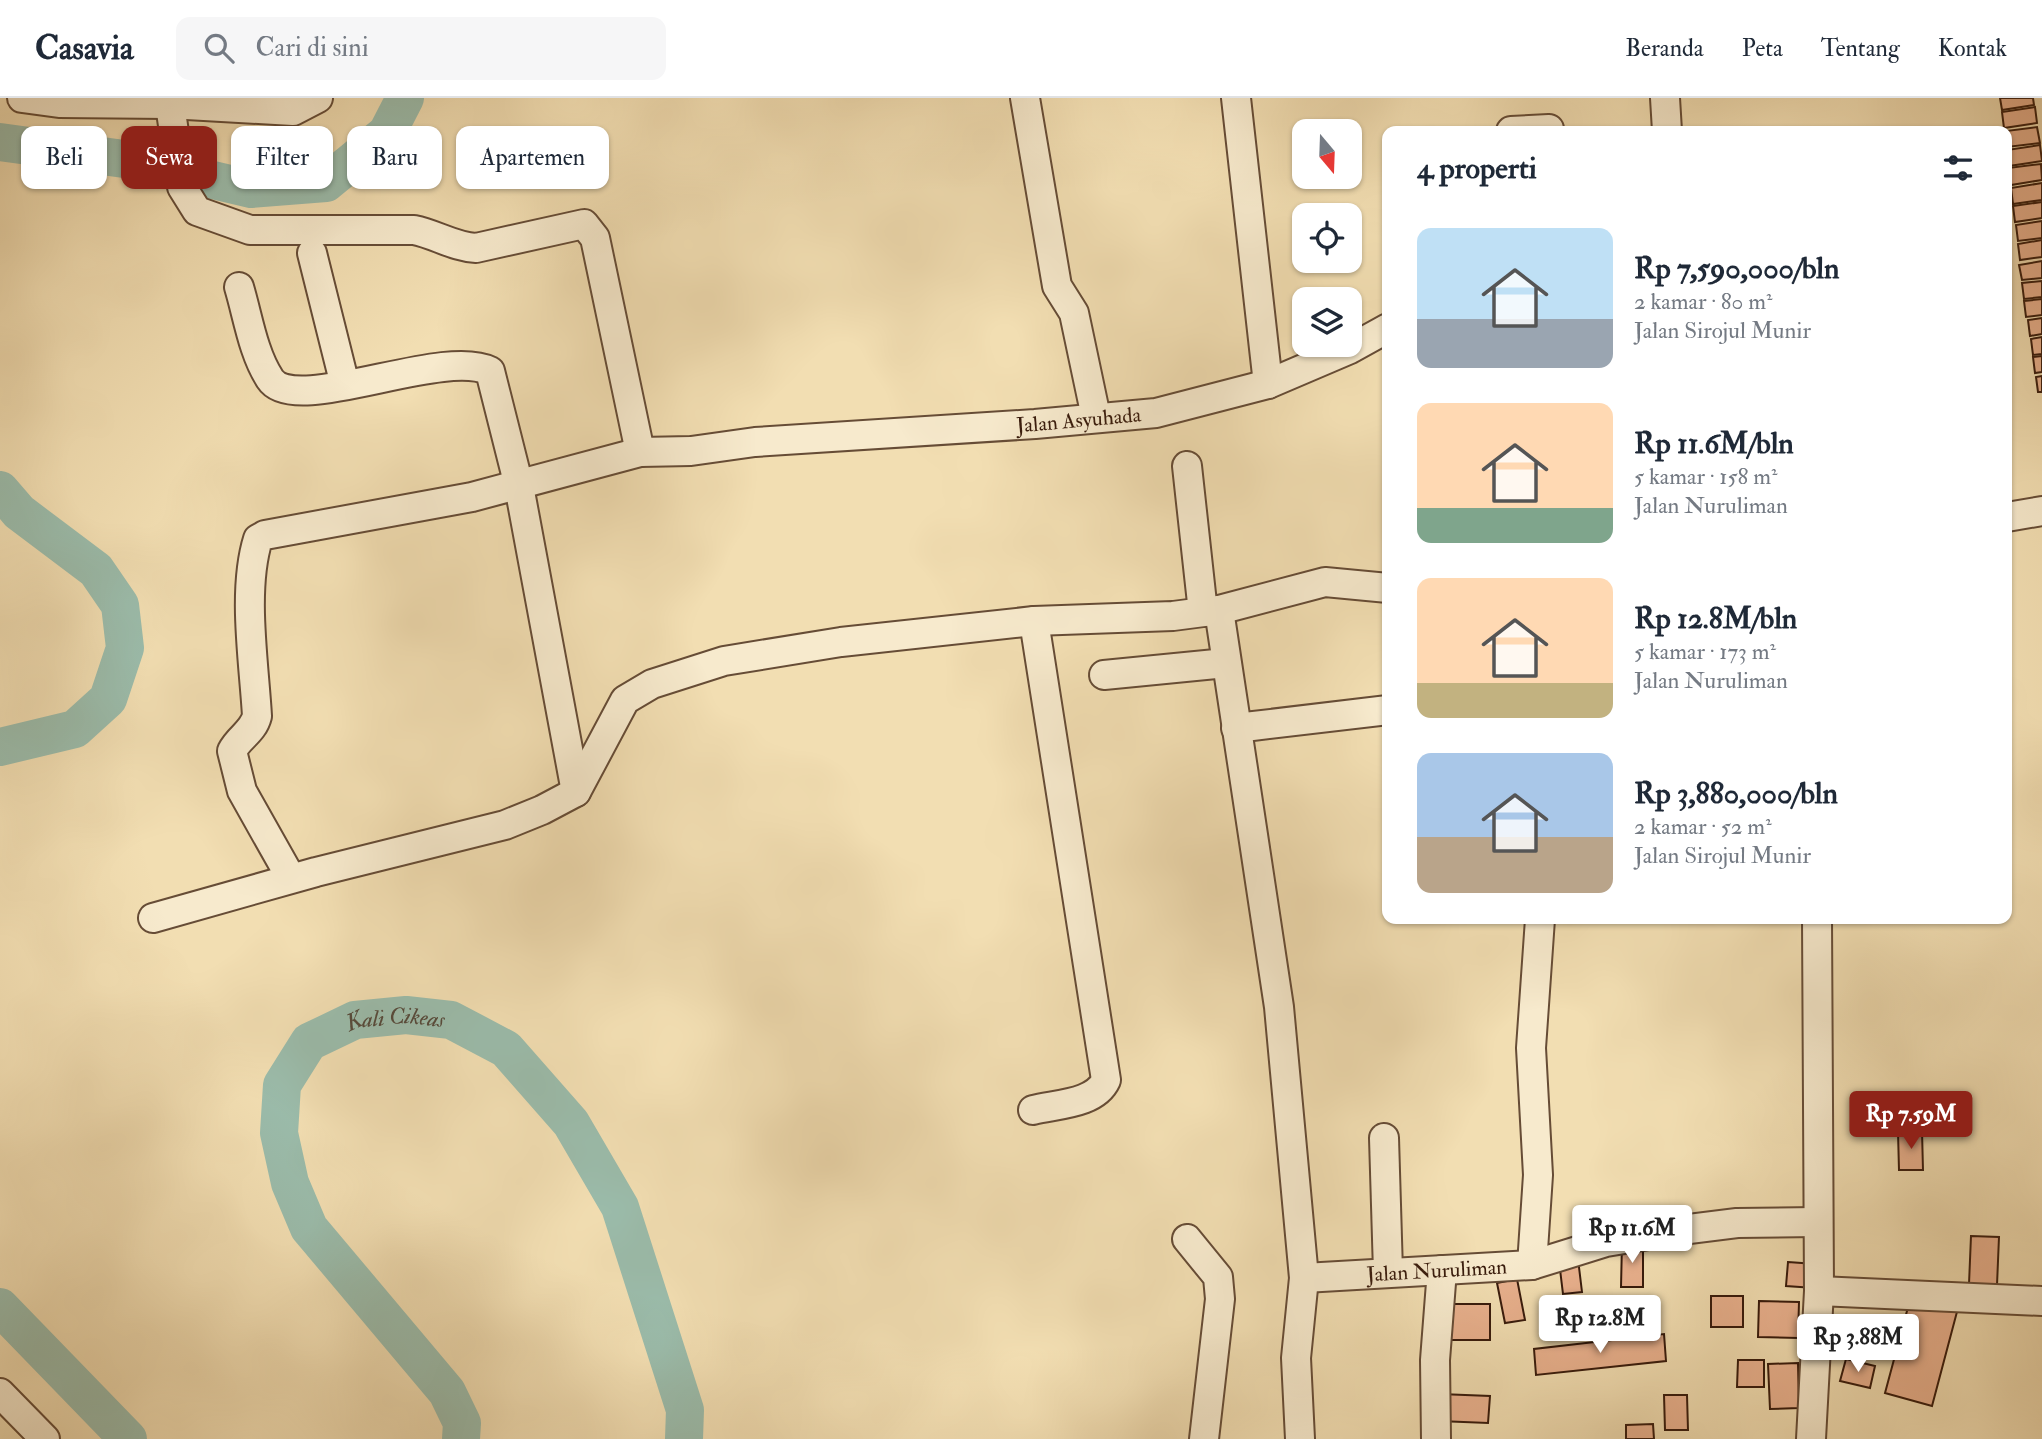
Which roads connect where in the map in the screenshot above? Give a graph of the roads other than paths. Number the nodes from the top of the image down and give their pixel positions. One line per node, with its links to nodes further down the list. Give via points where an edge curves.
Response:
1 (22, 98): 5 (street)
2 (318, 98): 7 (street, via 293,111)
3 (1025, 98): 14 (street, via 1057,286 1074,313)
4 (1665, 98): 8 (street)
5 (59, 100): 7 (street)
6 (1238, 100): 12 (street)
7 (169, 101): 15 (street, via 182,187 197,211 250,230 414,230 476,248 584,224 595,238)
8 (1667, 126)
9 (312, 253): 13 (street)
10 (239, 287): 13 (street, via 272,382 289,391)
11 (1382, 331): 12 (street, Jalan Asyuhada)
12 (1268, 384): 14 (street, Jalan Asyuhada, via 1156,413)
13 (345, 385): 17 (street, via 468,364 490,371)
14 (1096, 417): 15 (street, Jalan Asyuhada, via 755,442 691,452)
15 (640, 452): 17 (street, Jalan Asyuhada)
16 (1187, 466): 21 (street)
17 (519, 486): 27 (street); 28 (street, Jalan Asyuhada, via 258,539 251,584 257,716 254,727 237,740 232,751 242,791)
18 (2042, 511): 19 (street)
19 (2012, 516)
20 (1382, 587): 21 (street, via 1325,582)
21 (1211, 611): 22 (street); 23 (street)
22 (1034, 621): 27 (street, via 841,642 724,661 652,684 625,699); 32 (street, via 1106,1080 1093,1096)
23 (1226, 663): 24 (street); 26 (street)
24 (1104, 675)
25 (1382, 711): 26 (street)
26 (1236, 729): 39 (street, via 1279,1007)
27 (576, 792): 28 (street, via 505,825)
28 (291, 878): 29 (street)
29 (153, 918)
30 (1540, 924): 36 (street, via 1531,1048 1538,1175)
31 (1816, 924): 34 (street)
32 (1033, 1110)
33 (1384, 1138): 38 (street)
34 (1816, 1222): 36 (street, Jalan Nuruliman, via 1737,1223 1673,1231 1606,1242); 40 (street)
35 (1187, 1239): 44 (street, via 1218,1277 1220,1299)
36 (1532, 1265): 37 (street, Jalan Nuruliman)
37 (1442, 1270): 38 (street, Jalan Nuruliman); 46 (street, via 1435,1360)
38 (1388, 1272): 39 (street, Jalan Nuruliman)
39 (1304, 1278): 45 (street, via 1296,1358)
40 (1819, 1291): 41 (street); 47 (street)
41 (2042, 1301)
42 (0, 1393): 43 (street)
43 (45, 1439)
44 (1205, 1439)
45 (1300, 1439)
46 (1436, 1439)
47 (1811, 1439)

